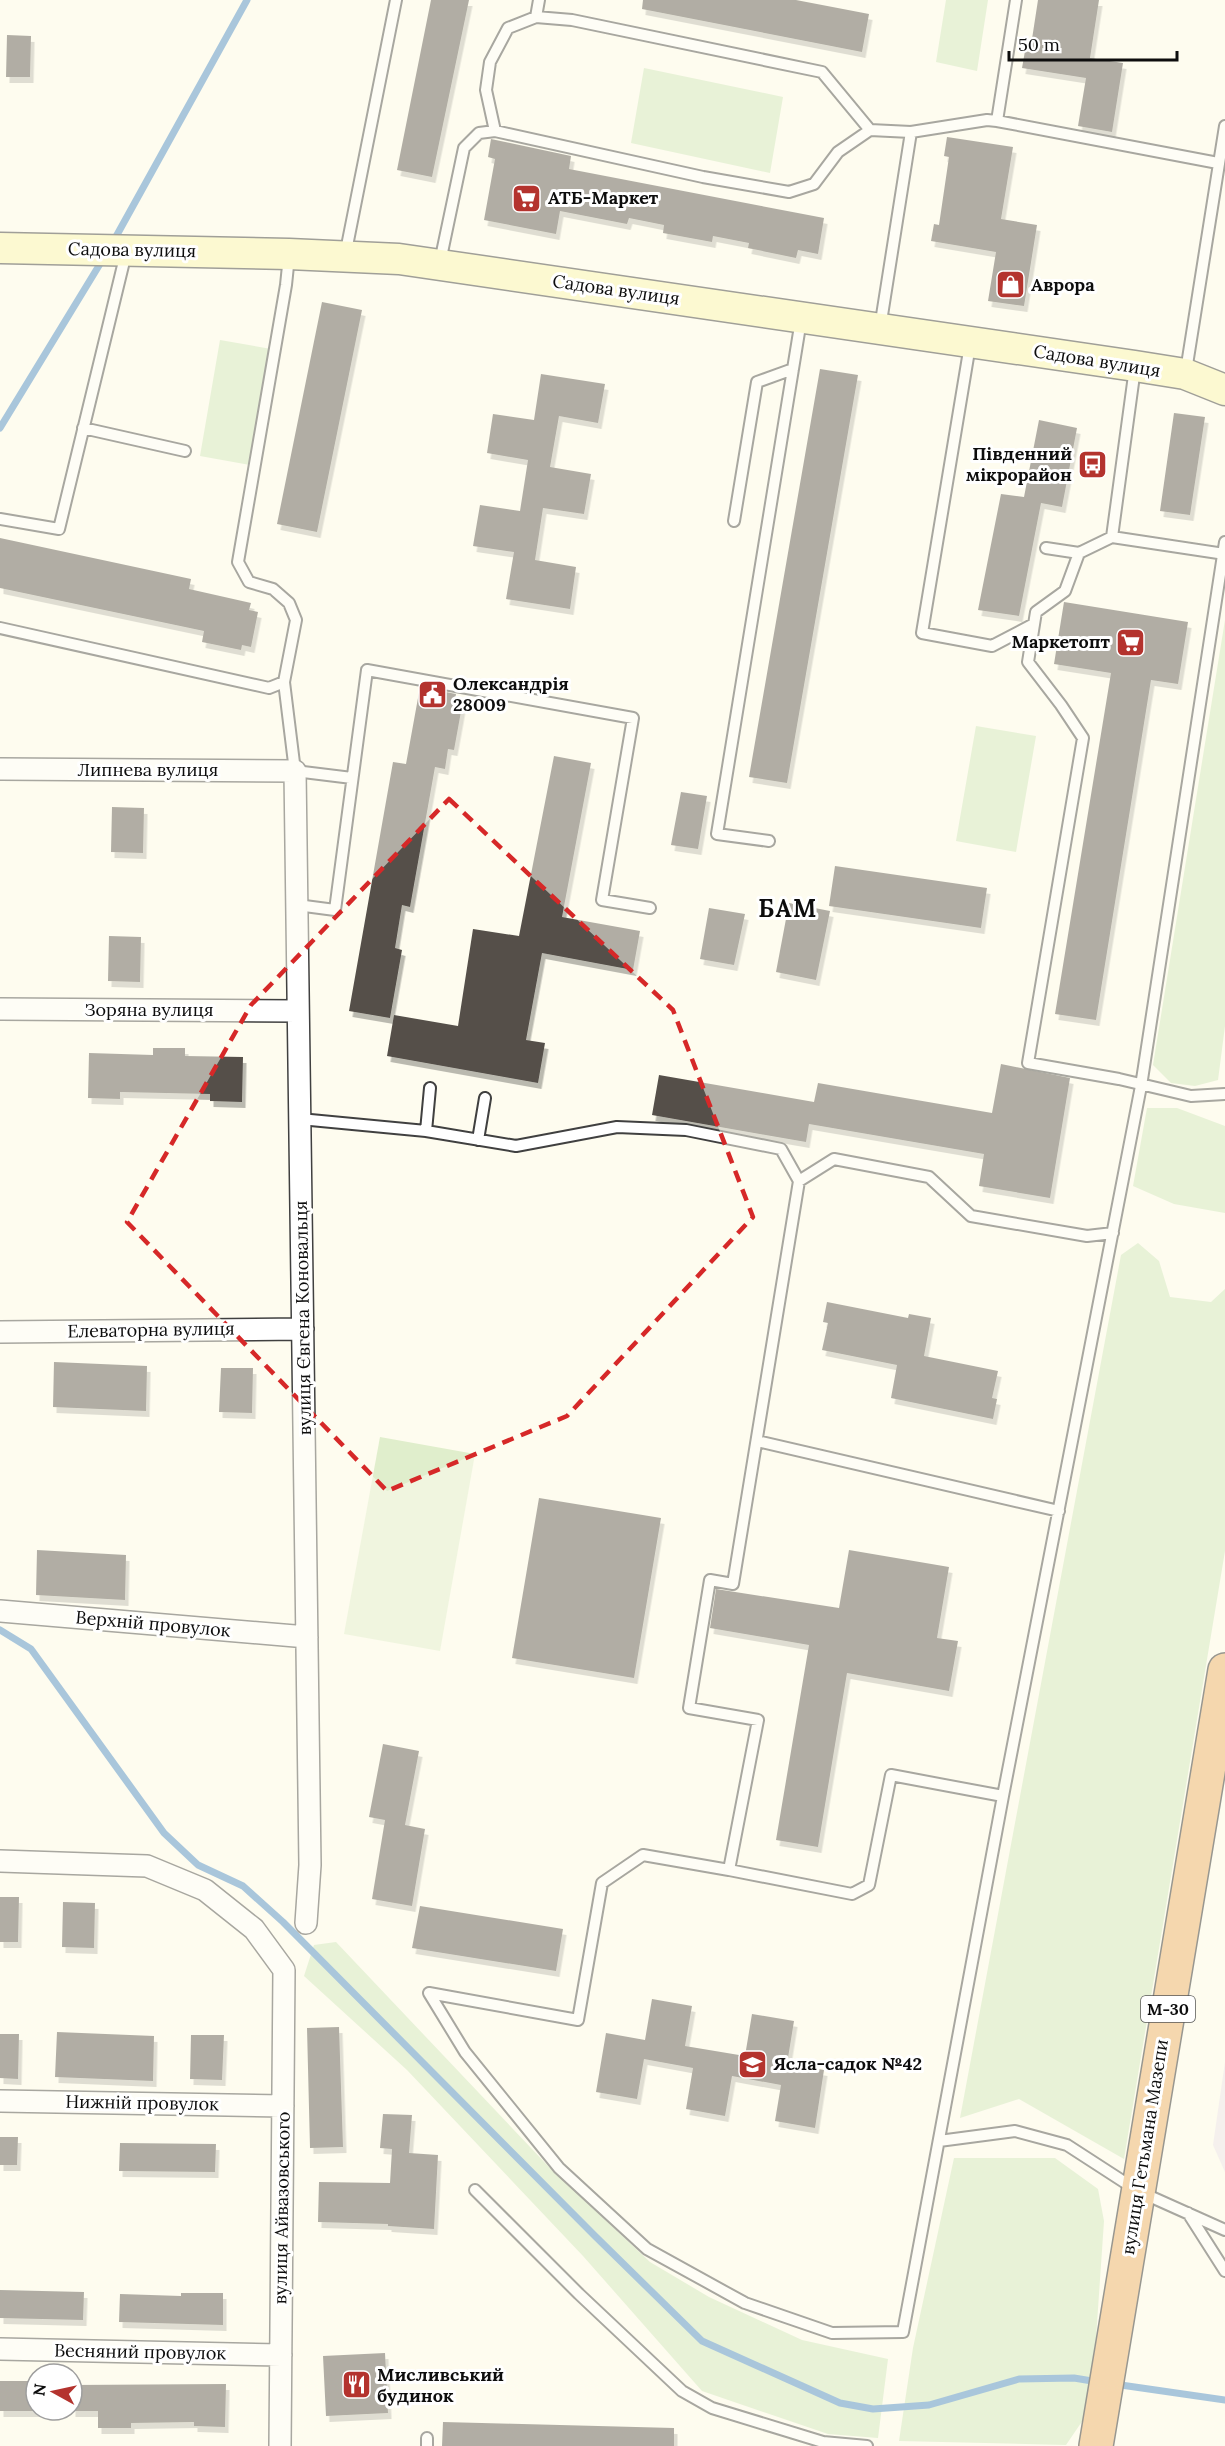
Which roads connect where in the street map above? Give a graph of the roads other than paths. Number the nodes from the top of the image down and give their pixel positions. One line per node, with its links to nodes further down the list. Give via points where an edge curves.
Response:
1 (396, 0): 14 (lane)
2 (539, 0): 4 (lane)
3 (1016, 0): 5 (lane)
4 (536, 17): 7 (lane, via 572,20 822,72); 8 (lane, via 508,28 490,62 486,90)
5 (997, 121): 9 (lane); 10 (lane)
6 (1225, 126): 10 (lane)
7 (870, 130): 8 (lane, via 838,152 814,184 789,192); 9 (lane)
8 (495, 131): 15 (lane, via 479,133 464,148)
9 (911, 132): 17 (lane)
10 (1218, 163): 21 (lane)
11 (0, 248): 12 (street, Садова вулиця)
12 (123, 249): 13 (street, Садова вулиця); 23 (lane)
13 (289, 254): 14 (street, Садова вулиця); 34 (lane, via 238,562 249,582 273,589 289,603 296,620)
14 (345, 256): 15 (street, Садова вулиця)
15 (439, 265): 16 (street, Садова вулиця)
16 (802, 317): 17 (street, Садова вулиця); 20 (lane)
17 (880, 328): 18 (street, Садова вулиця)
18 (970, 341): 19 (street, Садова вулиця); 32 (lane, via 922,633 992,646)
19 (1136, 366): 21 (street, Садова вулиця); 27 (lane)
20 (793, 369): 26 (lane, via 757,382); 38 (lane, via 717,834)
21 (1185, 374): 22 (street, Садова вулиця)
22 (1225, 390)
23 (83, 428): 24 (lane); 25 (lane, via 58,529)
24 (185, 451)
25 (0, 519)
26 (734, 521)
27 (1112, 537): 30 (lane); 31 (lane)
28 (1225, 542): 31 (lane)
29 (1046, 548): 30 (lane)
30 (1079, 553): 32 (lane, via 1065,591 1036,612)
31 (1224, 554): 43 (lane)
32 (1034, 624): 43 (lane, via 1028,662 1083,738 1028,1063)
33 (0, 628): 34 (lane, via 269,688)
34 (284, 682): 36 (lane)
35 (0, 770): 36 (street, Липнева вулиця)
36 (295, 771): 37 (lane); 39 (street, вулиця Євгена Коновальця)
37 (352, 778): 39 (lane, via 335,910); 40 (lane, via 367,670 633,718 602,900)
38 (769, 841)
39 (297, 905): 42 (street, вулиця Євгена Коновальця)
40 (650, 908)
41 (0, 1009): 42 (street, Зоряна вулиця)
42 (298, 1011): 47 (street, вулиця Євгена Коновальця)
43 (1141, 1086): 45 (lane, via 1191,1096); 51 (lane)
44 (430, 1088): 48 (lane)
45 (1225, 1094)
46 (485, 1098): 49 (lane)
47 (300, 1119): 48 (lane); 52 (street, вулиця Євгена Коновальця)
48 (426, 1131): 49 (lane)
49 (478, 1140): 50 (lane, via 516,1146 617,1127 686,1130 781,1149)
50 (799, 1181): 51 (lane, via 834,1159 929,1177 971,1216 1087,1236); 54 (lane)
51 (1113, 1233): 55 (lane)
52 (303, 1329): 53 (street, Елеваторна вулиця); 57 (street, вулиця Євгена Коновальця)
53 (0, 1332)
54 (757, 1442): 55 (lane); 62 (lane, via 733,1584 710,1581 689,1708 758,1720)
55 (1059, 1511): 60 (lane)
56 (0, 1611): 57 (street, Верхній провулок)
57 (307, 1637): 63 (street, вулиця Євгена Коновальця, via 310,1865)
58 (1225, 1670): 59 (highway, вулиця Гетьмана Мазепи / М-30)
59 (1220, 1727): 68 (highway, вулиця Гетьмана Мазепи / М-30)
60 (1003, 1796): 62 (lane, via 891,1775 868,1885 852,1894); 66 (lane)
61 (0, 1861): 65 (street, вулиця Айвазовського, via 147,1866 205,1890 254,1929 285,1970)
62 (729, 1870): 66 (lane, via 643,1855 602,1884 578,2020 429,1993 465,2052 559,2168 647,2249 745,2303 832,2333 903,2332)
63 (306, 1923)
64 (0, 2101): 65 (street, Нижній провулок)
65 (283, 2106): 73 (street, вулиця Айвазовського)
66 (939, 2141): 68 (lane, via 1015,2131 1067,2145)
67 (475, 2190): 76 (lane, via 682,2391 712,2408 823,2442)
68 (1138, 2191): 69 (lane); 74 (highway, вулиця Гетьмана Мазепи / М-30)
69 (1188, 2213): 70 (lane); 71 (lane)
70 (1225, 2230)
71 (1225, 2271)
72 (0, 2349): 73 (street, Весняний провулок)
73 (280, 2355): 75 (street, вулиця Айвазовського)
74 (1098, 2435)
75 (279, 2446)
76 (867, 2446)

